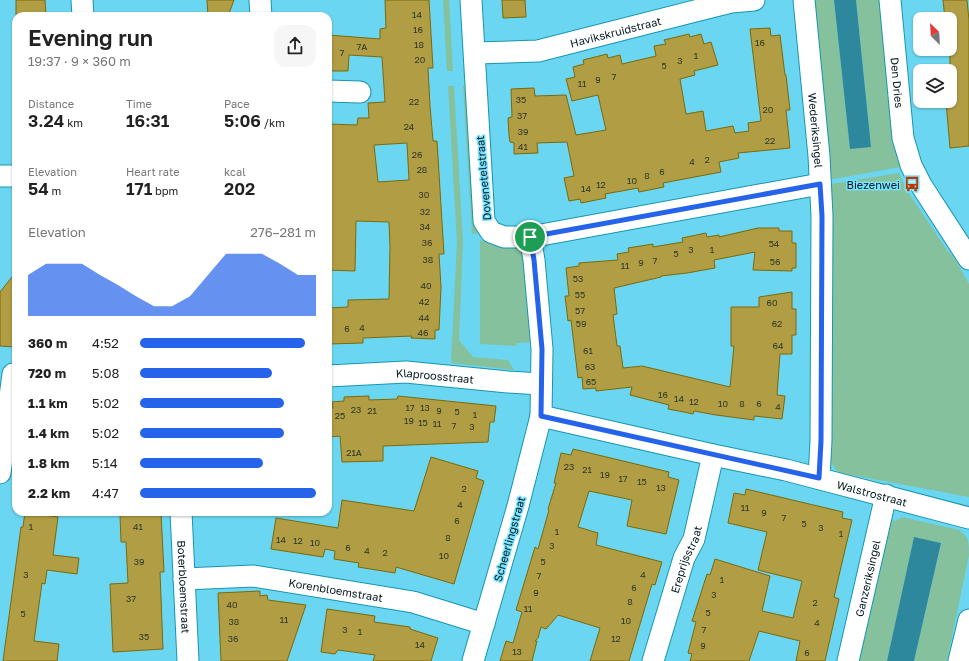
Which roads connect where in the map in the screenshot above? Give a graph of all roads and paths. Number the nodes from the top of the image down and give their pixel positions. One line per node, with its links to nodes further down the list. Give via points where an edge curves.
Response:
1 (82, 0): 7 (street)
2 (260, 0): 8 (street)
3 (471, 0): 9 (street, Dovenetelstraat)
4 (754, 0): 9 (street, Havikskruidstraat, via 730,2 538,51)
5 (804, 0): 14 (street, Wederiksingel)
6 (890, 0): 16 (street, Den Dries, via 903,138 911,165)
7 (83, 12)
8 (260, 12)
9 (475, 53): 15 (street, Dovenetelstraat, via 484,221 491,232 504,238)
10 (332, 91): 11 (street)
11 (360, 92)
12 (0, 176): 13 (street)
13 (12, 176)
14 (820, 184): 15 (street, Dovenetelstraat); 23 (street, Wederiksingel, via 822,216)
15 (530, 237): 19 (street, via 542,349)
16 (969, 259)
17 (10, 374): 22 (street)
18 (332, 376): 19 (street, Klaproosstraat, via 406,372)
19 (541, 384): 20 (street)
20 (541, 416): 21 (street, Walstrostraat); 29 (street, Scheerlingstraat)
21 (713, 455): 23 (street, Walstrostraat); 32 (street, Ereprijsstraat, via 694,539 684,558)
22 (0, 473)
23 (819, 478): 24 (street, Walstrostraat)
24 (886, 495): 26 (street, Walstrostraat); 33 (street, Ganzeriksingel)
25 (181, 516): 27 (street, Boterbloemstraat)
26 (969, 518)
27 (184, 579): 29 (street, Korenbloemstraat, via 254,576 413,602); 30 (street, Boterbloemstraat)
28 (969, 620): 34 (street)
29 (484, 624): 31 (street, Scheerlingstraat)
30 (188, 661)
31 (473, 661)
32 (653, 661)
33 (848, 661)
34 (959, 661)

